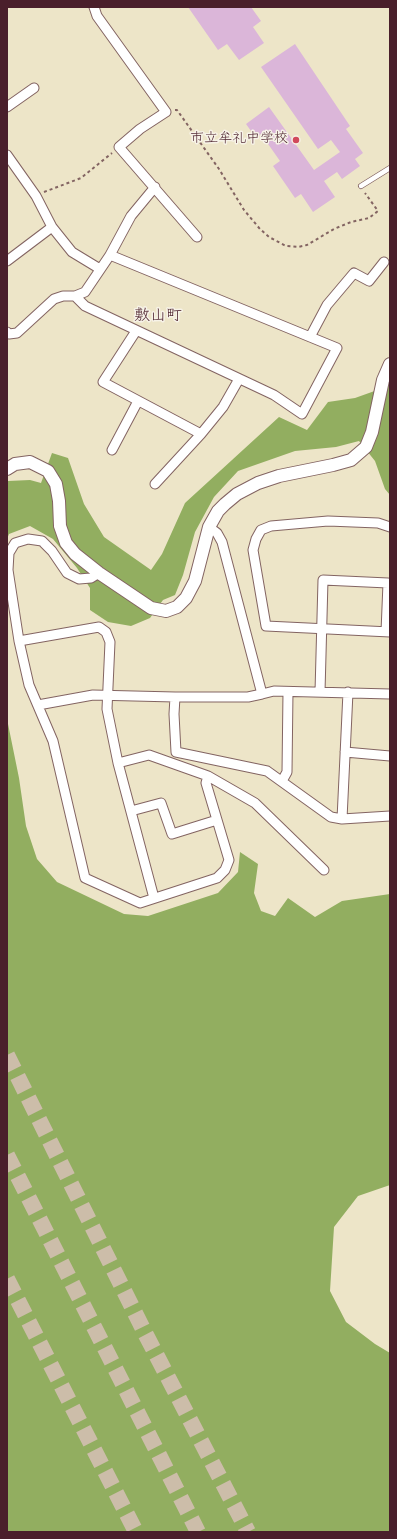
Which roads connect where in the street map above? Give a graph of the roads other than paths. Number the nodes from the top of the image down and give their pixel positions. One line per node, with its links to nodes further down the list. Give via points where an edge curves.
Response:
1 (94, 7): 7 (street, via 97,16 166,112 119,146)
2 (34, 88): 3 (street)
3 (7, 107)
4 (7, 155): 8 (street, via 36,196)
5 (390, 168): 6 (lane)
6 (361, 186)
7 (155, 187): 9 (street); 10 (street, via 131,216)
8 (52, 227): 11 (street); 13 (street, via 72,252)
9 (197, 237)
10 (110, 255): 13 (street); 17 (street)
11 (7, 261)
12 (384, 262): 17 (street, via 370,281 354,273 327,305)
13 (100, 269): 14 (street, via 85,292)
14 (75, 296): 15 (street, via 85,306); 16 (street, via 63,296 54,300 17,333)
15 (136, 331): 19 (street); 20 (street, via 103,382)
16 (7, 332)
17 (310, 337): 19 (street, via 337,348 302,414 274,395)
18 (390, 364): 25 (street, via 383,380 372,432 366,447 351,460 258,483 224,504)
19 (239, 379): 21 (street, via 223,407)
20 (138, 401): 21 (street); 22 (street)
21 (201, 434): 24 (street)
22 (112, 450)
23 (7, 469): 27 (street, via 15,464 30,462 48,471 56,484 60,526 66,543)
24 (155, 484)
25 (209, 527): 27 (street, via 195,581 186,598 177,607 166,611 151,608); 34 (street, via 217,533 222,542)
26 (390, 527): 28 (street, via 378,523 328,521 271,526 261,530 253,550 266,626)
27 (99, 573): 30 (street, via 90,578 79,579 67,572 42,541 28,539 15,543 9,553 8,570)
28 (321, 629): 29 (street); 29 (street, via 323,580 388,583); 32 (street)
29 (388, 632)
30 (19, 641): 36 (street, via 99,628 106,632 110,642); 38 (street, via 29,685)
31 (288, 692): 32 (street); 34 (street, via 274,691); 43 (street, via 288,772)
32 (320, 692): 33 (street)
33 (348, 692): 35 (street); 39 (street)
34 (262, 694): 37 (street, via 248,697)
35 (390, 694)
36 (108, 696): 37 (street); 38 (street, via 93,694); 41 (street, via 106,709)
37 (175, 697): 43 (street, via 176,752 267,771)
38 (38, 705): 49 (street, via 53,741 85,878 140,903)
39 (345, 752): 40 (street); 46 (street)
40 (390, 756)
41 (118, 763): 42 (street, via 149,755); 44 (street)
42 (208, 776): 47 (street, via 206,783); 48 (street, via 256,803)
43 (282, 780): 46 (street, via 331,817)
44 (131, 811): 47 (street, via 161,803 172,834); 49 (street)
45 (390, 816): 46 (street)
46 (342, 818)
47 (217, 820): 49 (street, via 229,860 225,870 217,878)
48 (324, 870)
49 (154, 898)

